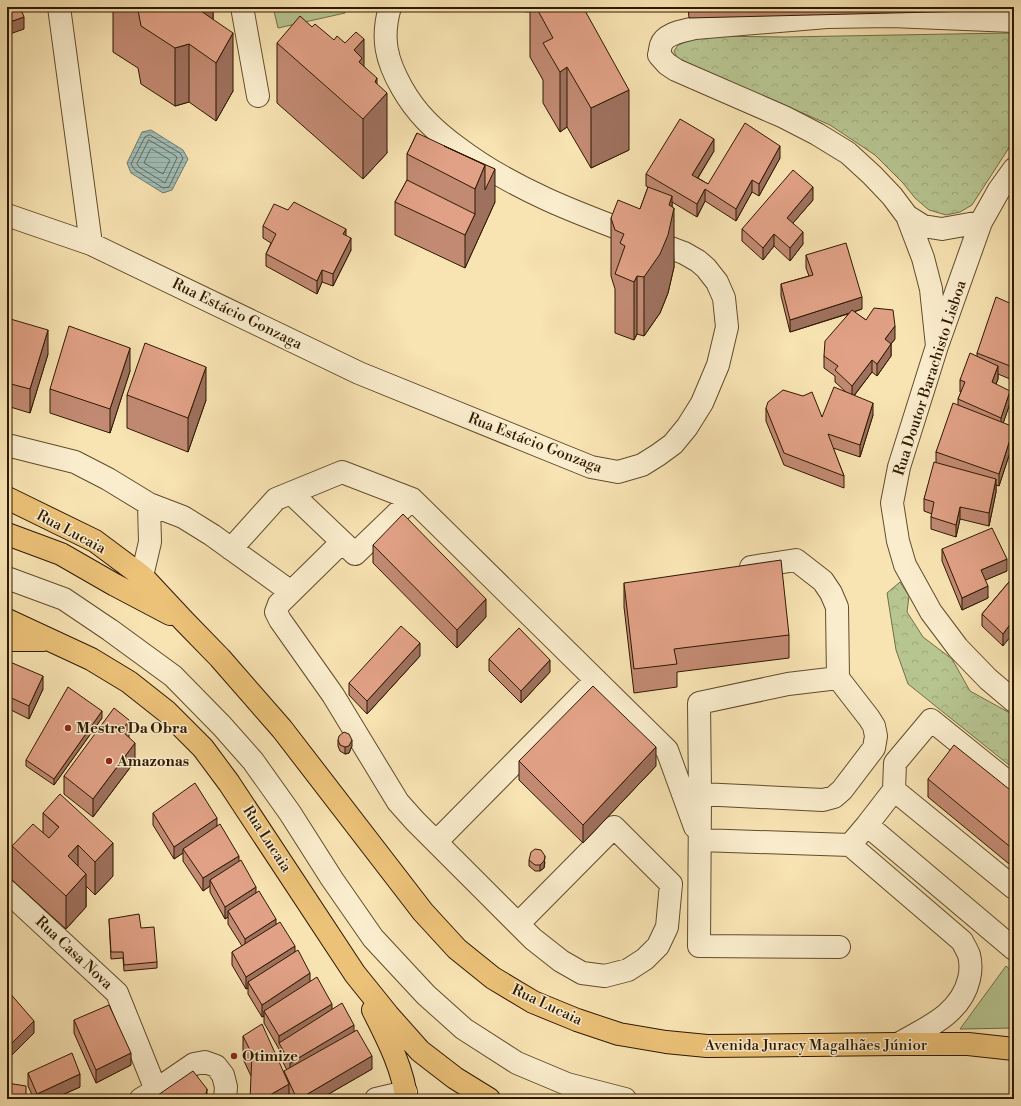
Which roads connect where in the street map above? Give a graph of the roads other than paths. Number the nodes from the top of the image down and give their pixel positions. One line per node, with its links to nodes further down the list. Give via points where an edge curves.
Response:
1 (242, 7): 5 (street)
2 (390, 7): 10 (street, Rua Estácio Gonzaga, via 385,22 385,48 393,73 410,102 434,129 477,162 516,186 684,253 698,261 718,282 724,298 727,327 718,365 702,403 687,427 663,452 642,464 618,472 591,467 359,373)
3 (59, 12): 10 (street)
4 (1014, 21): 8 (street, via 891,16 826,17 695,28 680,31 667,38 661,45 659,55 676,70 784,117 848,153 892,196)
5 (258, 96)
6 (1014, 169): 9 (street, Rua Doutor Barachisto Lisboa)
7 (7, 215): 10 (street, Rua Estácio Gonzaga)
8 (907, 216): 9 (street, via 923,226 942,229); 11 (street, via 923,258 931,289)
9 (981, 222): 11 (street, Rua Doutor Barachisto Lisboa)
10 (91, 244)
11 (937, 346): 30 (street, Rua Doutor Barachisto Lisboa, via 899,467 892,503 898,541 905,565 931,612 958,648)
12 (7, 445): 16 (street, via 75,462)
13 (291, 493): 15 (street, via 342,472); 18 (street); 19 (street, via 276,499)
14 (7, 498): 21 (main road, Rua Lucaia, via 95,541)
15 (412, 499): 18 (street, via 355,554); 29 (street)
16 (149, 504): 19 (street, via 184,517); 21 (street, via 150,542)
17 (7, 534): 25 (main road, Rua Lucaia, via 61,554)
18 (342, 542): 23 (street)
19 (232, 549): 23 (street)
20 (749, 567): 28 (street, via 796,560 823,581 837,607)
21 (142, 576): 25 (main road, Rua Lucaia)
22 (7, 578): 56 (street, via 64,600 173,676 253,761 373,938 426,995 464,1029 517,1063 566,1084)
23 (291, 592): 36 (street, via 279,604 276,612 280,620 333,695 398,802)
24 (7, 620): 27 (main road, Rua Lucaia)
25 (184, 621): 46 (main road, Rua Lucaia, via 282,729 423,912 457,949 493,978 533,1002)
26 (7, 640): 27 (main road)
27 (48, 640): 45 (main road, Rua Lucaia, via 91,659 129,682 167,712 203,748 250,812)
28 (838, 678): 33 (street, via 788,684 699,702); 33 (street, via 869,718 876,736 874,748 834,797 823,800)
29 (596, 680): 35 (street, via 667,750); 36 (street)
30 (1014, 701)
31 (1014, 787): 32 (street, via 931,720 895,762)
32 (894, 790): 34 (street); 38 (street)
33 (700, 794): 35 (street)
34 (867, 825): 37 (street); 40 (street)
35 (700, 840): 37 (street); 43 (street, via 699,946)
36 (436, 842): 41 (street)
37 (850, 845): 42 (street)
38 (1014, 888)
39 (7, 892): 51 (street, Rua Casa Nova, via 117,993)
40 (979, 920): 42 (street); 44 (street)
41 (518, 924): 41 (street, via 561,961 582,973 605,976 628,970 645,959 658,946 667,927 670,884 614,827)
42 (962, 941): 48 (street, via 969,955 971,969 968,986 961,1000 931,1026)
43 (839, 947)
44 (1014, 949)
45 (355, 974): 52 (main road, via 398,1064); 55 (main road, Rua Lucaia, via 420,1051 455,1078)
46 (619, 1034): 48 (main road, Avenida Juracy Magalhães Júnior, via 707,1046)
47 (1014, 1043): 49 (street)
48 (898, 1044): 49 (main road, Avenida Juracy Magalhães Júnior)
49 (968, 1044): 50 (main road, Avenida Juracy Magalhães Júnior)
50 (1014, 1049)
51 (148, 1095): 53 (street, via 194,1064 205,1062 216,1066 223,1075)
52 (406, 1096): 54 (street)
53 (225, 1099)
54 (376, 1099)
55 (489, 1099)
56 (625, 1099)

